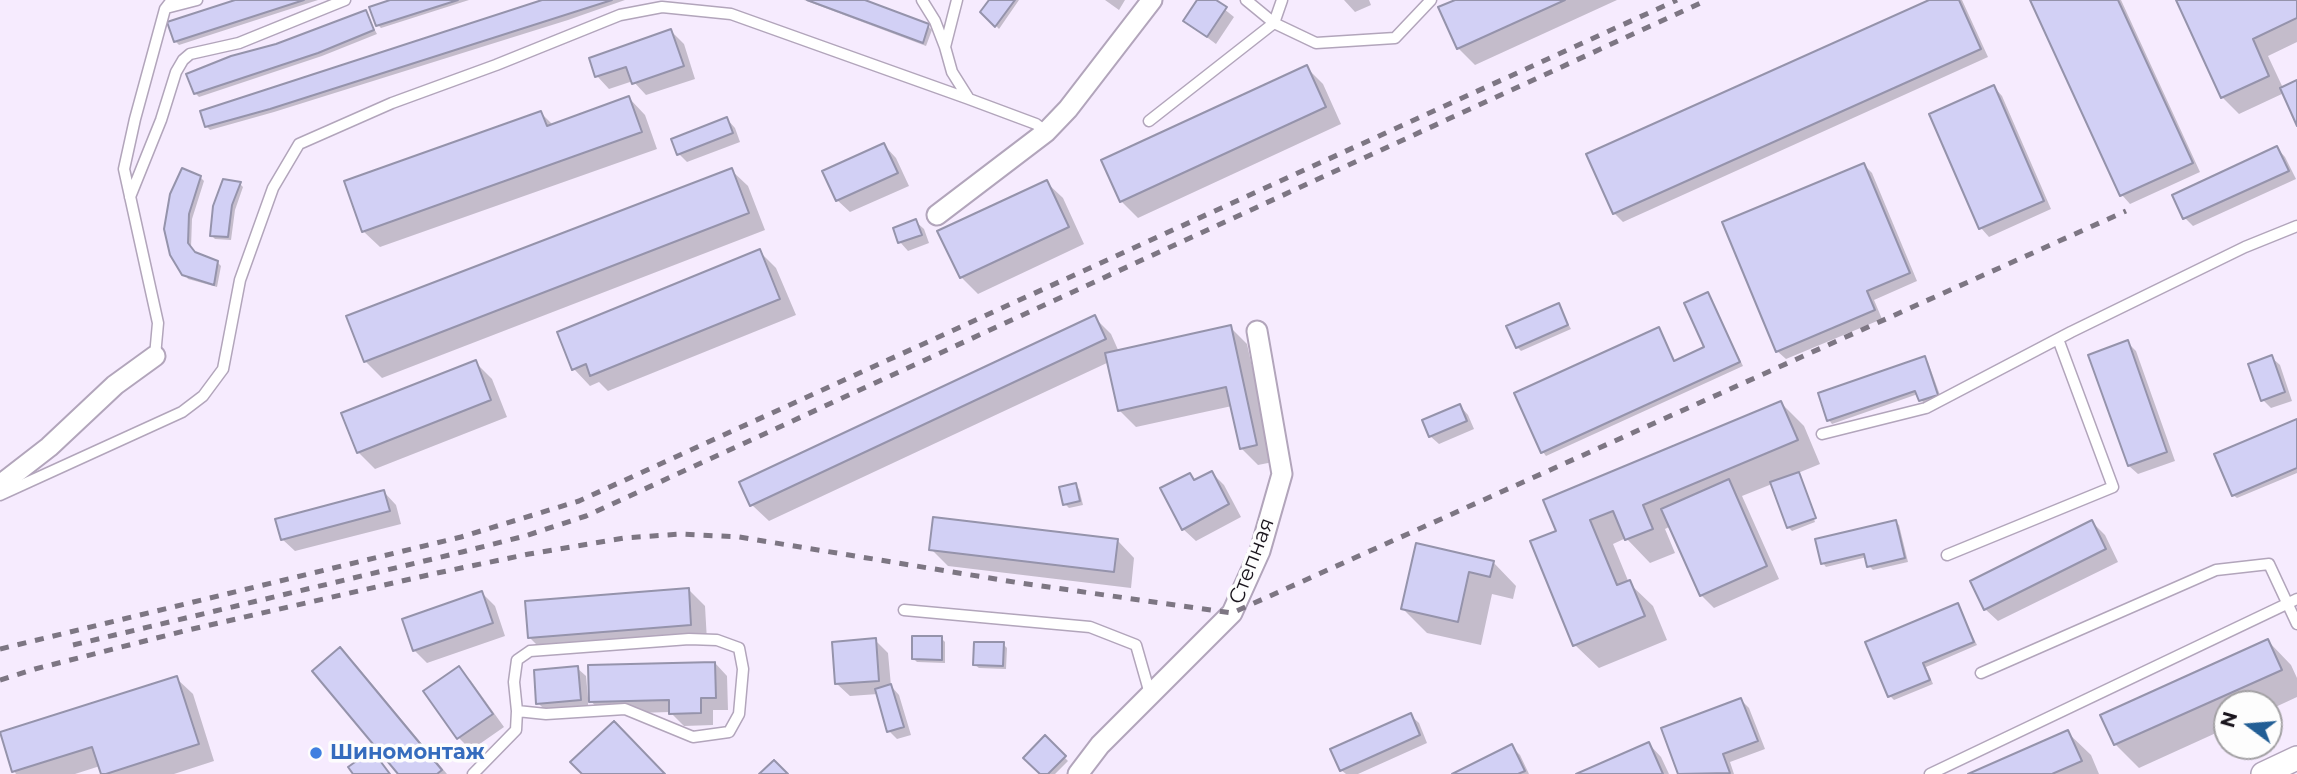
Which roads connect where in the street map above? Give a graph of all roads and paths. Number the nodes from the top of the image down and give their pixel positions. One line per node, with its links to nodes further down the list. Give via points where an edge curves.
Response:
1 (197, 0): 9 (lane)
2 (345, 0): 15 (lane, via 239,43 190,54 183,60)
3 (922, 0): 11 (lane)
4 (957, 0): 11 (lane)
5 (1152, 0): 14 (street)
6 (1247, 0): 10 (lane)
7 (1282, 0): 10 (lane)
8 (1431, 0): 10 (lane, via 1395,38 1316,43)
9 (169, 4): 15 (lane, via 124,169)
10 (1275, 23): 13 (lane)
11 (945, 47): 12 (lane, via 952,72)
12 (969, 99): 14 (lane); 23 (lane, via 731,14 662,8 620,15 392,103 299,144 273,188 240,280 223,369 203,396 182,412)
13 (1149, 121)
14 (1046, 132): 16 (street)
15 (130, 197): 20 (lane, via 158,323)
16 (937, 215)
17 (2297, 226): 19 (lane)
18 (1257, 331): 29 (street, Степная, via 1282,474 1260,551 1232,613)
19 (2058, 339): 21 (lane, via 1926,408); 24 (lane, via 2113,487)
20 (155, 356): 22 (street, via 114,385 49,447)
21 (1822, 434)
22 (0, 485)
23 (0, 495)
24 (1947, 555)
25 (2292, 601): 27 (lane); 28 (lane, via 2269,564 2216,570); 34 (lane)
26 (904, 610): 29 (lane, via 1090,628 1136,645)
27 (2297, 624)
28 (1981, 673)
29 (1150, 694): 33 (street, Степная)
30 (517, 711): 30 (lane, via 517,660 530,651 689,639 717,640 739,649 743,669 738,714 729,732 693,737 625,709 546,714); 32 (lane, via 516,730)
31 (2297, 758): 35 (street)
32 (473, 774)
33 (1078, 774)
34 (1930, 774)
35 (2263, 774)

